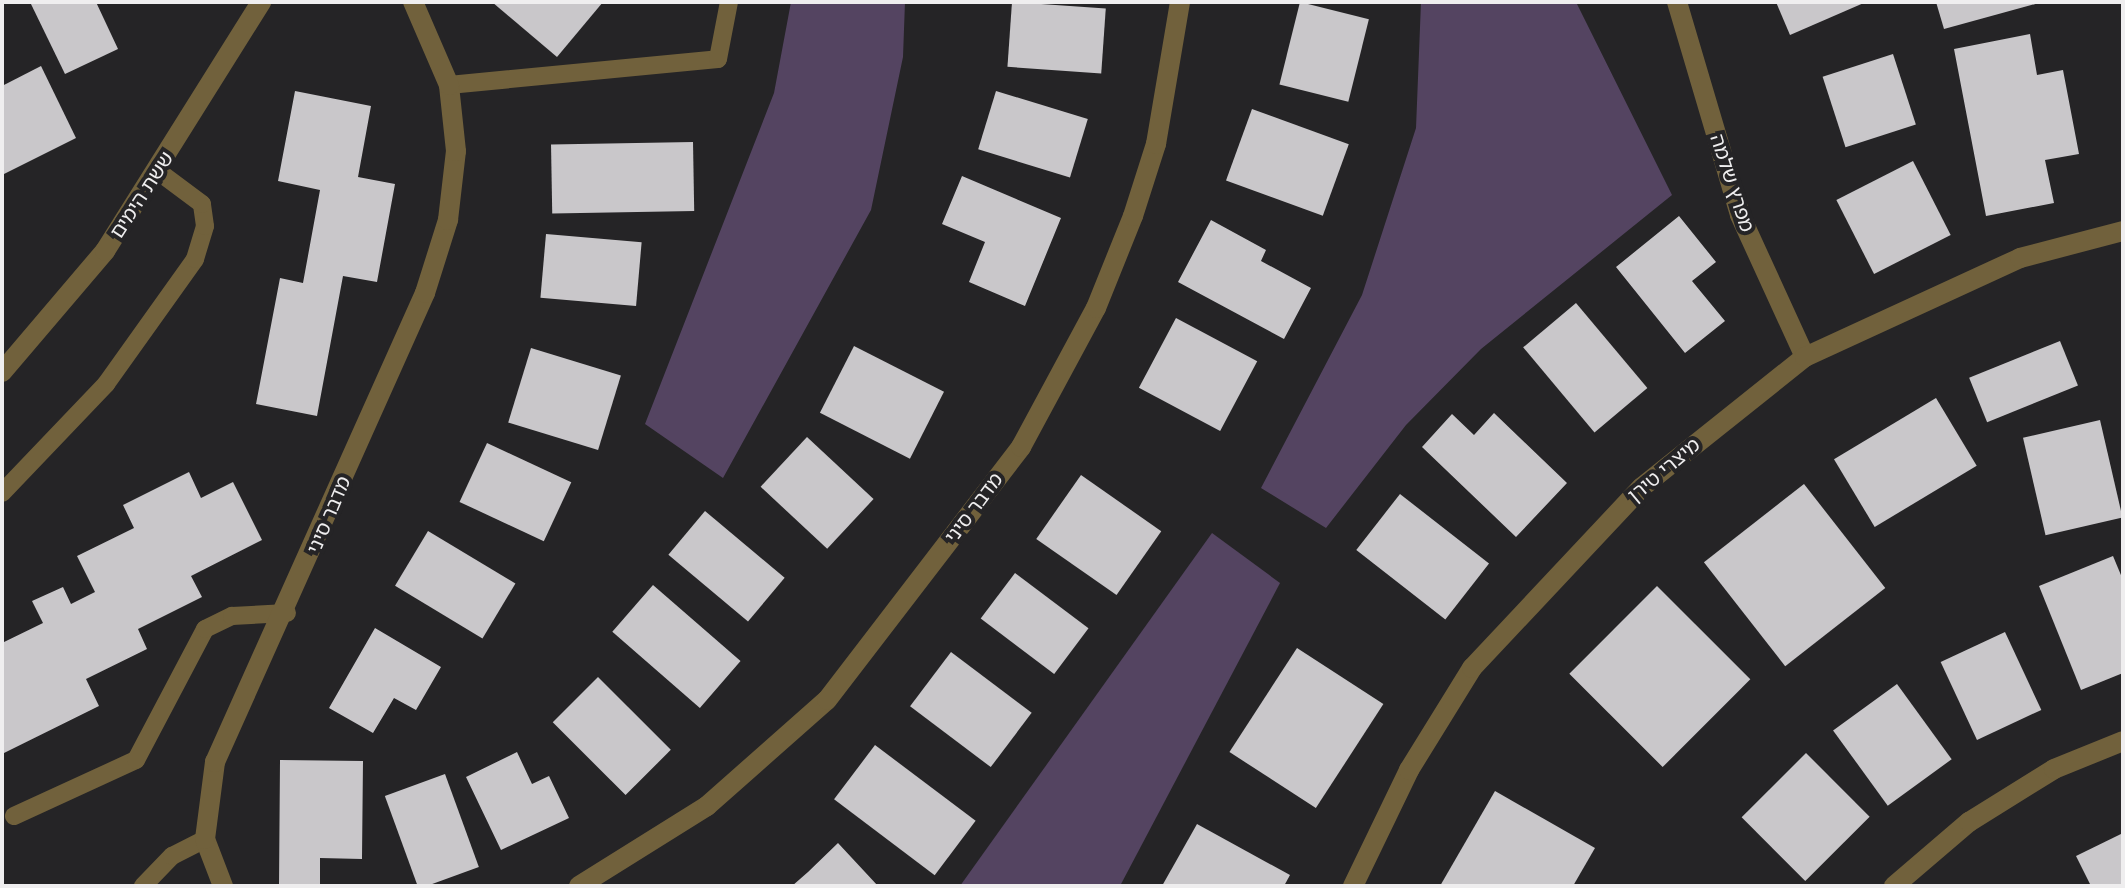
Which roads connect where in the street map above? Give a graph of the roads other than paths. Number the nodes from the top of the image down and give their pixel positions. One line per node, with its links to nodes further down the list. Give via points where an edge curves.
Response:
1 (261, 2): 7 (street, ששת הימים)
2 (413, 2): 6 (street, מדבר סיני)
3 (729, 2): 6 (lane, via 718,59)
4 (1180, 2): 18 (street, מדבר סיני, via 1156,144 1133,216 1096,308 1021,447 827,700 707,806)
5 (1677, 2): 9 (street, מפרץ שלמה, via 1740,215)
6 (449, 85): 12 (street, מדבר סיני, via 456,151 434,264)
7 (159, 172): 10 (street, ששת הימים, via 105,251); 11 (lane, via 202,204 205,226 195,259 106,384)
8 (2123, 231): 9 (street, מיצרי טירן, via 2020,258)
9 (1805, 357): 19 (street, מיצרי טירן, via 1642,487 1472,668 1409,770)
10 (2, 372)
11 (2, 493)
12 (287, 613): 14 (lane, via 232,616 205,629 136,760); 15 (street, מדבר סיני, via 215,762)
13 (2123, 741): 20 (street, via 2054,769 1969,822)
14 (14, 816)
15 (205, 839): 16 (lane, via 172,856); 17 (street, מדבר סיני)
16 (143, 886)
17 (223, 886)
18 (579, 886)
19 (1353, 886)
20 (1894, 886)

